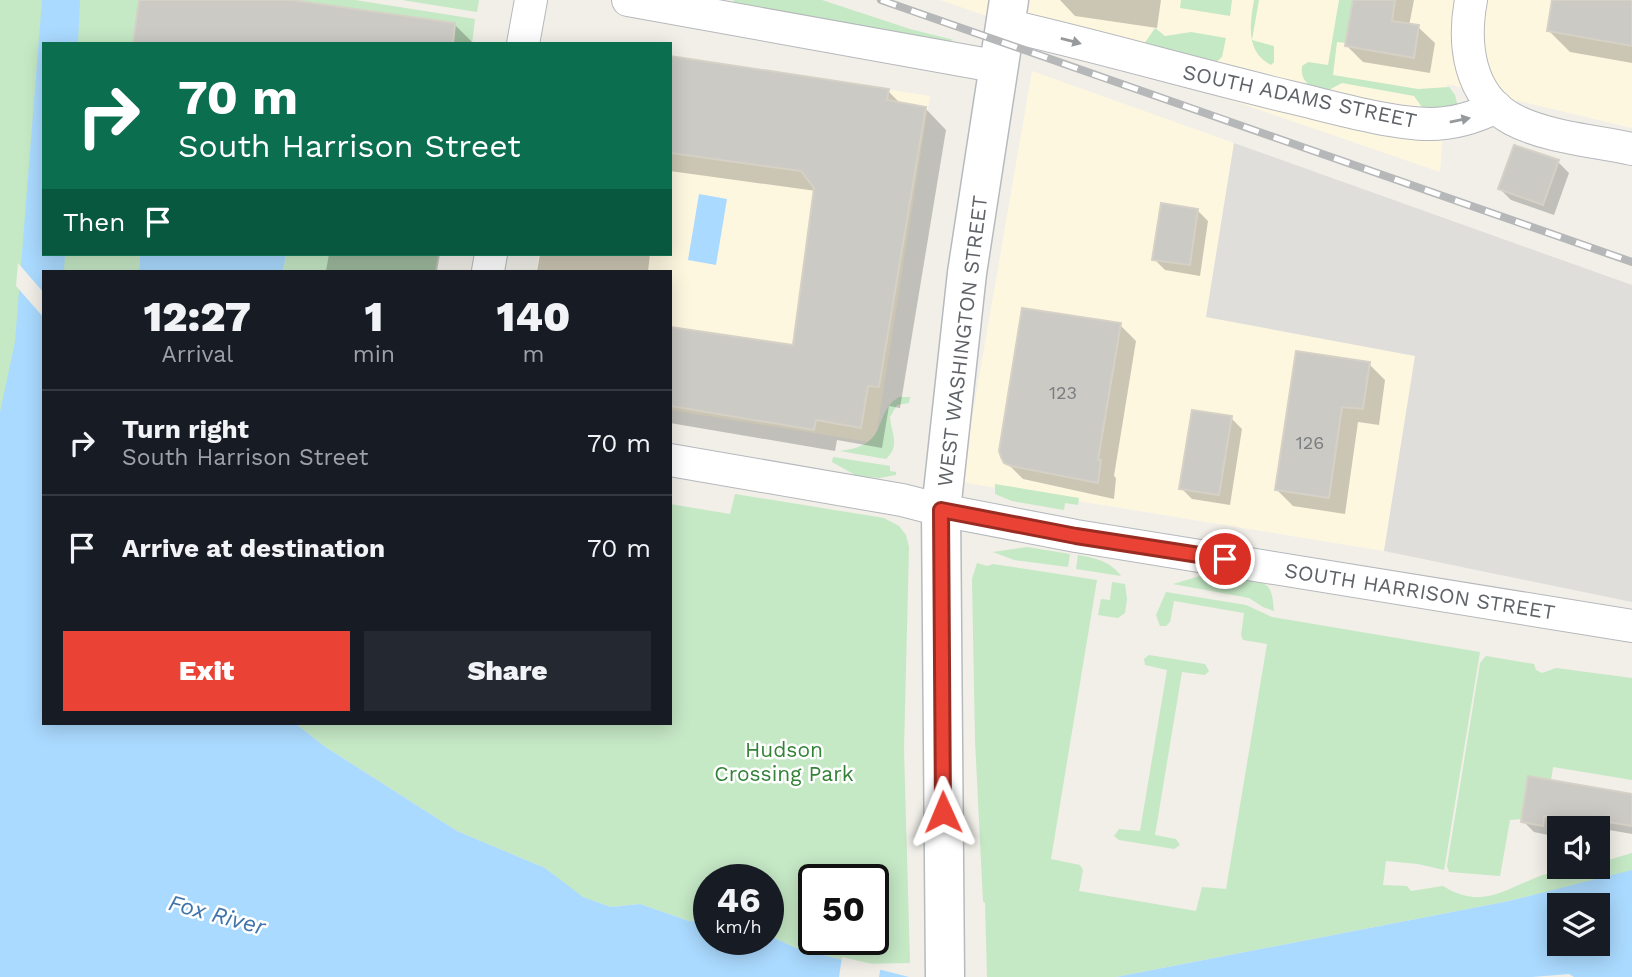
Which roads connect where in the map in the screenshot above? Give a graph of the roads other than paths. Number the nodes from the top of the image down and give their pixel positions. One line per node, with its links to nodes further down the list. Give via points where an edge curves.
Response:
1 (531, 0): 5 (street)
2 (628, 0): 6 (street)
3 (1471, 0): 7 (street, via 1467,50 1475,76)
4 (1007, 12): 6 (main road, WEST WASHINGTON STREET); 7 (street, SOUTH ADAMS STREET, one-way to 7, via 1230,84 1386,118 1451,123)
5 (523, 42)
6 (1000, 67): 10 (main road, WEST WASHINGTON STREET, via 967,273)
7 (1496, 107): 8 (street, via 1534,128)
8 (1632, 149)
9 (672, 460): 10 (street, SOUTH HARRISON STREET)
10 (941, 510): 11 (street, SOUTH HARRISON STREET); 12 (main road, WEST WASHINGTON STREET)
11 (1632, 626)
12 (945, 977)

